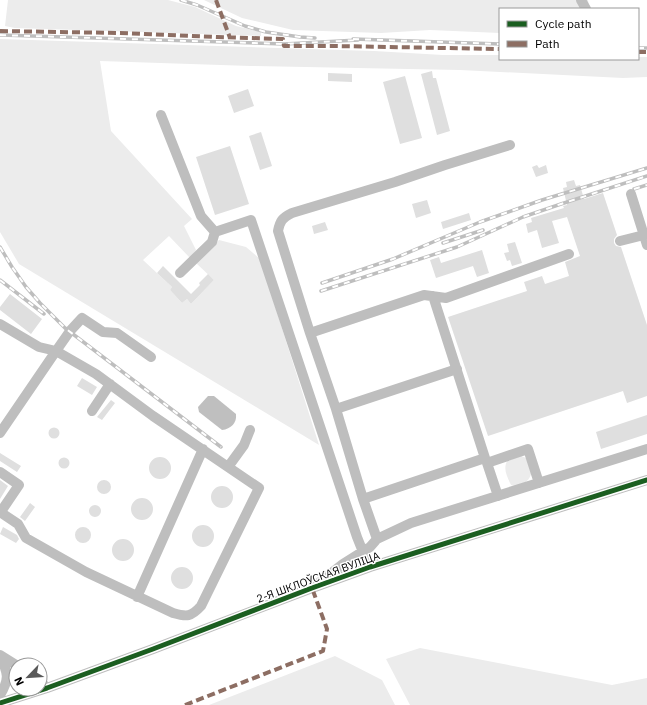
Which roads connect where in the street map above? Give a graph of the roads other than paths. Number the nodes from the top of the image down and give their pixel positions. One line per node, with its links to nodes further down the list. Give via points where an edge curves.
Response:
1 (161, 115): 4 (street, via 201,216)
2 (510, 145): 12 (street, via 285,217 280,222 278,232)
3 (631, 194): 5 (street)
4 (216, 232): 9 (street, via 212,242); 32 (street, via 251,220)
5 (644, 235): 6 (street); 7 (street)
6 (620, 241)
7 (647, 245)
8 (569, 254): 10 (street, via 446,298)
9 (180, 273)
10 (433, 296): 12 (street, via 424,294); 15 (street)
11 (0, 324): 13 (street, via 38,347)
12 (310, 333): 17 (street)
13 (56, 351): 14 (street, via 82,318 103,332 117,333); 16 (street); 20 (street)
14 (150, 357)
15 (457, 369): 17 (street); 23 (street)
16 (110, 384): 18 (street); 21 (street)
17 (336, 409): 29 (street)
18 (92, 411)
19 (250, 430): 24 (street, via 244,445)
20 (0, 433)
21 (203, 449): 24 (street); 35 (street)
22 (647, 449): 27 (street)
23 (486, 461): 27 (street, via 528,449); 28 (street); 29 (street)
24 (228, 467): 35 (street, via 259,488 201,606 189,616 181,615)
25 (0, 472): 30 (street, via 19,485)
26 (647, 480): 33 (street, 2-Я ШКЛОЎСКАЯ ВУЛІЦА)
27 (539, 483): 28 (street)
28 (498, 496): 31 (street, via 411,523)
29 (363, 499): 31 (street)
30 (0, 513): 35 (street, via 18,524 26,538)
31 (377, 539): 32 (street)
32 (363, 552): 33 (street); 34 (street)
33 (370, 568): 34 (street, 2-Я ШКЛОЎСКАЯ ВУЛІЦА)
34 (312, 588): 37 (street, 2-Я ШКЛОЎСКАЯ ВУЛІЦА, via 160,646)
35 (137, 597)
36 (0, 656): 38 (street, via 8,678)
37 (48, 684)
38 (0, 695)
39 (15, 697): 40 (street, 2-Я ШКЛОЎСКАЯ ВУЛІЦА)
40 (0, 703)

